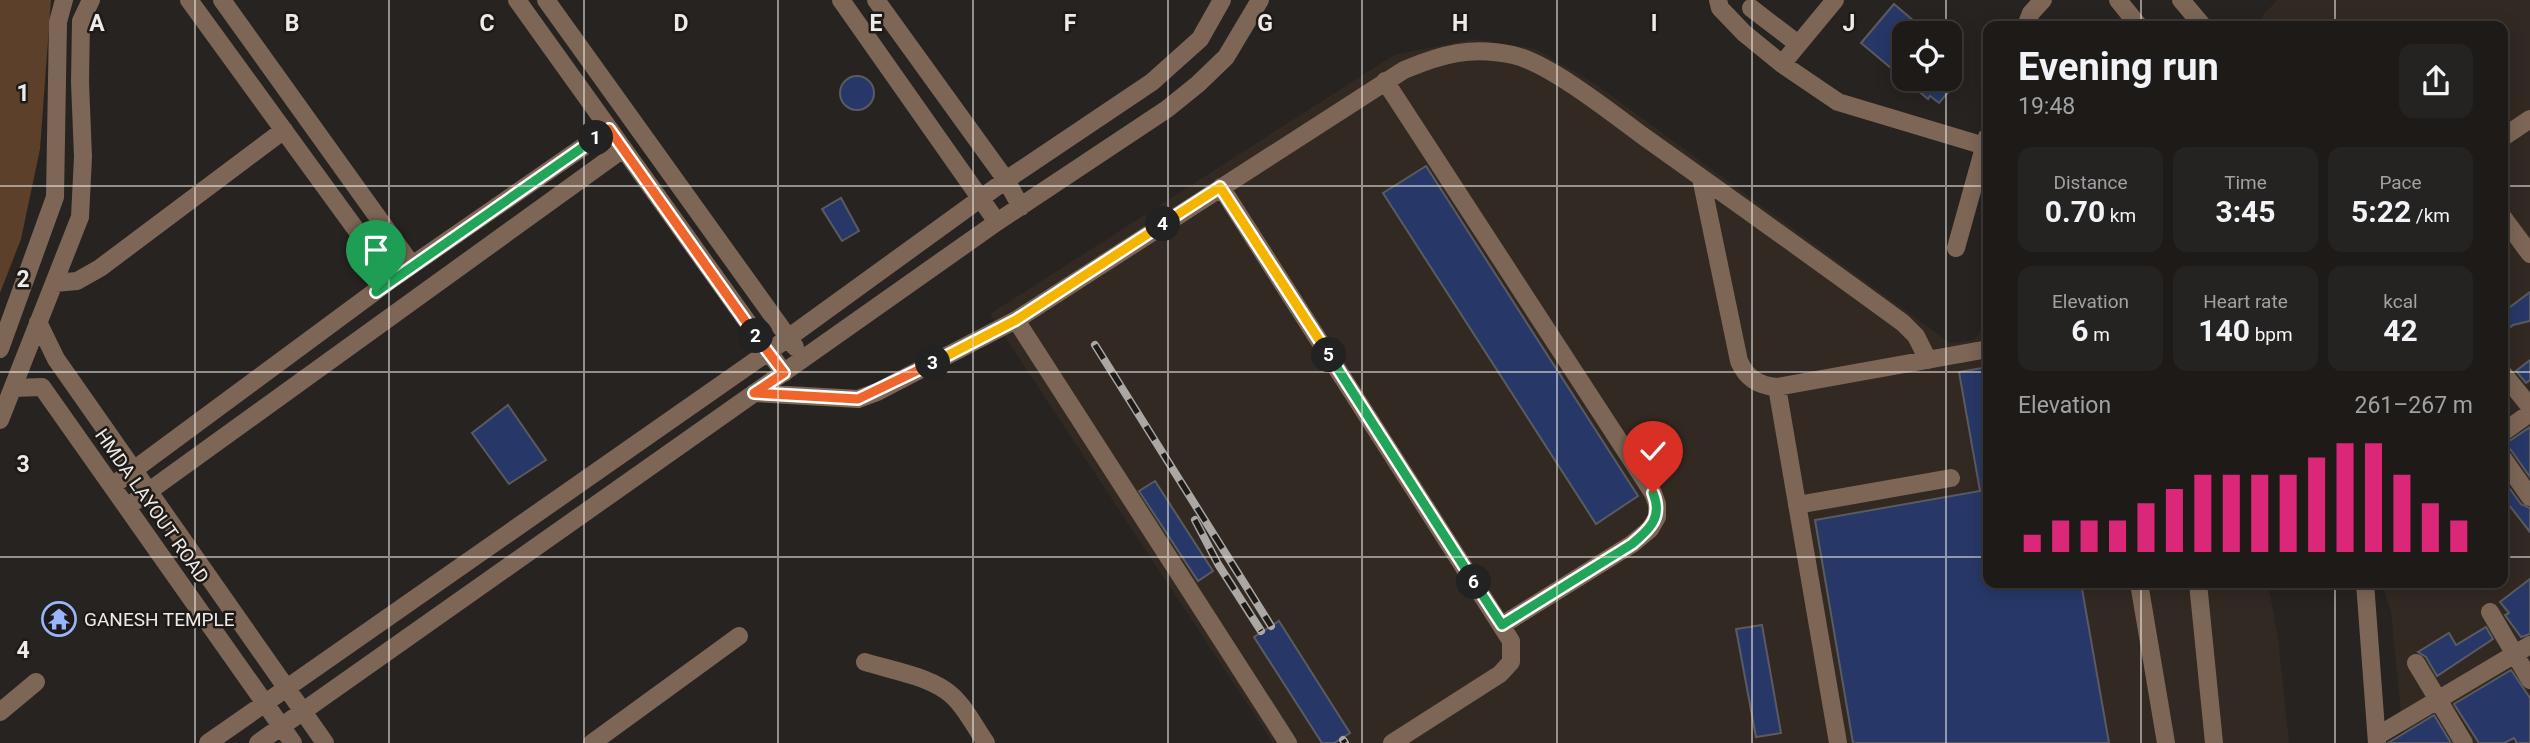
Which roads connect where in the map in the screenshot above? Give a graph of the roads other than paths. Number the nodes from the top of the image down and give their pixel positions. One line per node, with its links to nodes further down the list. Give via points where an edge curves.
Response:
1 (64, 0): 34 (street, via 58,23)
2 (91, 0): 31 (street, via 81,21)
3 (189, 0): 25 (street)
4 (222, 0): 41 (street)
5 (517, 0): 24 (street)
6 (547, 0): 48 (street)
7 (841, 0): 35 (street)
8 (876, 0): 32 (street)
9 (1222, 0): 32 (street, via 1200,38 1170,68)
10 (1259, 0): 36 (street, via 1226,57 1198,84)
11 (1718, 0): 21 (street, via 1744,33)
12 (1835, 0): 20 (street)
13 (2043, 0): 17 (street)
14 (2118, 0): 18 (street)
15 (2181, 0): 19 (street)
16 (1751, 8): 20 (street)
17 (2028, 21)
18 (2135, 21)
19 (2199, 21)
20 (1798, 44): 21 (street)
21 (1782, 64): 27 (street, via 1838,102)
22 (1385, 81): 30 (street, via 1455,52 1515,55 1543,67); 33 (street); 74 (street, via 1657,505 1654,524 1632,544)
23 (2530, 119): 26 (street)
24 (609, 129): 28 (street); 41 (street)
25 (284, 131): 42 (street); 43 (street, via 100,268 77,281)
26 (2508, 134)
27 (1983, 142)
28 (623, 149): 45 (street); 51 (street)
29 (1983, 157): 39 (street)
30 (1702, 178): 53 (street, via 1903,323); 56 (street, via 1742,369 1756,382)
31 (82, 180): 34 (street); 43 (street, via 80,217)
32 (1006, 180): 35 (street); 36 (street)
33 (1220, 187): 46 (street); 74 (street)
34 (55, 197): 49 (street)
35 (982, 197): 37 (street); 48 (street)
36 (1021, 207): 37 (street)
37 (997, 222): 52 (street)
38 (2508, 224): 40 (street)
39 (1956, 248)
40 (2530, 254)
41 (412, 265): 42 (street)
42 (392, 279): 44 (street)
43 (55, 284): 47 (street)
44 (376, 292): 45 (street); 63 (street)
45 (393, 313): 66 (street)
46 (1016, 320): 58 (street, via 858,399); 94 (street)
47 (38, 322): 57 (street); 63 (street, via 56,359)
48 (788, 338): 51 (street); 52 (street)
49 (0, 349)
50 (1983, 350): 53 (street)
51 (767, 351): 54 (street); 81 (street)
52 (804, 359): 54 (street)
53 (1928, 360): 56 (street)
54 (784, 373): 58 (street)
55 (2508, 380): 59 (street)
56 (1777, 387): 68 (street)
57 (13, 388): 60 (street); 65 (street, HMDA LAYOUT ROAD, via 42,387)
58 (754, 393): 84 (street)
59 (2530, 410): 61 (street)
60 (0, 421)
61 (2508, 428)
62 (2508, 466): 67 (street)
63 (134, 470): 65 (street); 66 (street)
64 (1951, 478): 68 (street)
65 (112, 486): 69 (street, HMDA LAYOUT ROAD)
66 (148, 492): 69 (street); 81 (street)
67 (2530, 497)
68 (1797, 505): 96 (street)
69 (127, 508): 83 (street, HMDA LAYOUT ROAD)
70 (2140, 588): 97 (street)
71 (2198, 588): 98 (street)
72 (2365, 588): 87 (street)
73 (2490, 612): 76 (street)
74 (1502, 625): 95 (street, via 1512,645 1509,666)
75 (739, 636): 92 (street)
76 (2522, 649): 79 (street); 82 (street)
77 (865, 662): 93 (street, via 945,690)
78 (2416, 663): 82 (street)
79 (2530, 680)
80 (36, 682): 85 (street)
81 (287, 689): 83 (street); 84 (street)
82 (2437, 699): 87 (street); 99 (street)
83 (265, 703): 86 (street, HMDA LAYOUT ROAD); 88 (street)
84 (303, 711): 86 (street); 91 (street)
85 (0, 712)
86 (282, 726): 89 (street); 90 (street, HMDA LAYOUT ROAD)
87 (2377, 740)
88 (208, 743)
89 (258, 743)
90 (293, 743)
91 (325, 743)
92 (592, 743)
93 (986, 743)
94 (1288, 743)
95 (1392, 743)
96 (1838, 743)
97 (2166, 743)
98 (2214, 743)
99 (2464, 743)

